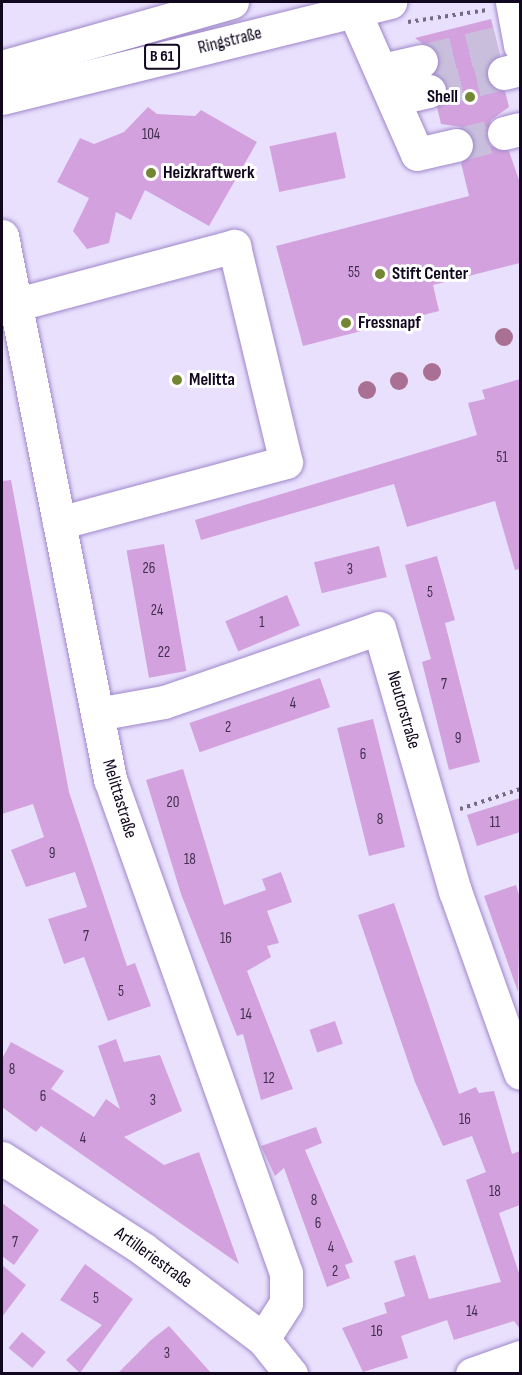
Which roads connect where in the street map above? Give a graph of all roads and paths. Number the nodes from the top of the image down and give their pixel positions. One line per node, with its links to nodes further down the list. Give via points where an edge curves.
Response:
1 (232, 2): 6 (street, Ringstraße / B 61)
2 (390, 2): 4 (street, Ringstraße / B 61)
3 (512, 2): 5 (street)
4 (354, 11): 8 (street); 9 (street, Ringstraße / B 61)
5 (512, 53)
6 (2, 67)
7 (425, 76): 8 (street)
8 (388, 84): 10 (street, via 417,154)
9 (2, 98)
10 (456, 145)
11 (2, 236): 12 (street, Melittastraße)
12 (18, 304): 13 (street, Melittastraße); 13 (street, via 234,246 286,462)
13 (59, 523): 14 (street, Melittastraße)
14 (97, 714): 16 (street, Neutorstraße, via 164,702 379,628); 19 (street, Melittastraße, via 110,779 286,1273 286,1303)
15 (520, 789): 16 (path)
16 (434, 817): 17 (street, Neutorstraße)
17 (520, 1072)
18 (2, 1158): 19 (street, Artilleriestraße, via 143,1249)
19 (263, 1339): 21 (street, Artilleriestraße)
20 (520, 1357): 22 (street)
21 (291, 1374)
22 (472, 1374)

